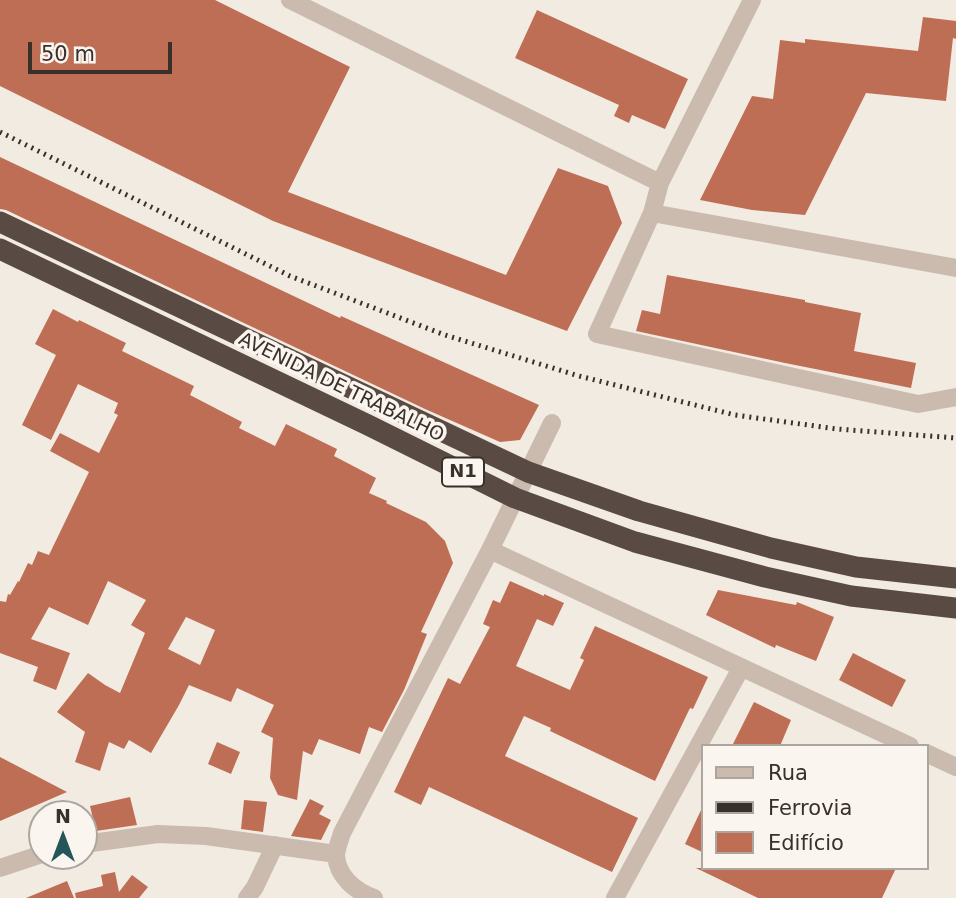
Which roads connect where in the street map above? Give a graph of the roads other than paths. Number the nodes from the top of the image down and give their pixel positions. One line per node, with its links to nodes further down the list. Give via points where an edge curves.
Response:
1 (290, 0): 3 (street)
2 (752, 0): 3 (street)
3 (660, 183): 4 (street)
4 (652, 213): 7 (street); 8 (street, via 597,334 918,404)
5 (0, 222): 10 (highway, AVENIDA DE TRABALHO / N1)
6 (0, 249): 11 (highway, AVENIDA DE TRABALHO / N1)
7 (956, 268)
8 (956, 397)
9 (552, 423): 10 (street)
10 (528, 472): 11 (street); 13 (highway, AVENIDA DE TRABALHO / N1, via 639,511)
11 (515, 498): 12 (street); 15 (highway, AVENIDA DE TRABALHO / N1, via 635,542)
12 (490, 550): 17 (street); 23 (street, via 342,833)
13 (856, 567): 14 (highway, AVENIDA DE TRABALHO / N1); 15 (highway)
14 (956, 578)
15 (851, 596): 16 (highway, AVENIDA DE TRABALHO / N1)
16 (956, 608)
17 (741, 668): 18 (street); 28 (street)
18 (906, 744)
19 (928, 755): 20 (street)
20 (956, 767)
21 (98, 842): 22 (street, via 158,834)
22 (275, 845): 23 (street); 26 (street)
23 (336, 854): 27 (street, via 346,881)
24 (28, 858): 25 (street)
25 (0, 868)
26 (247, 898)
27 (374, 898)
28 (615, 898)

